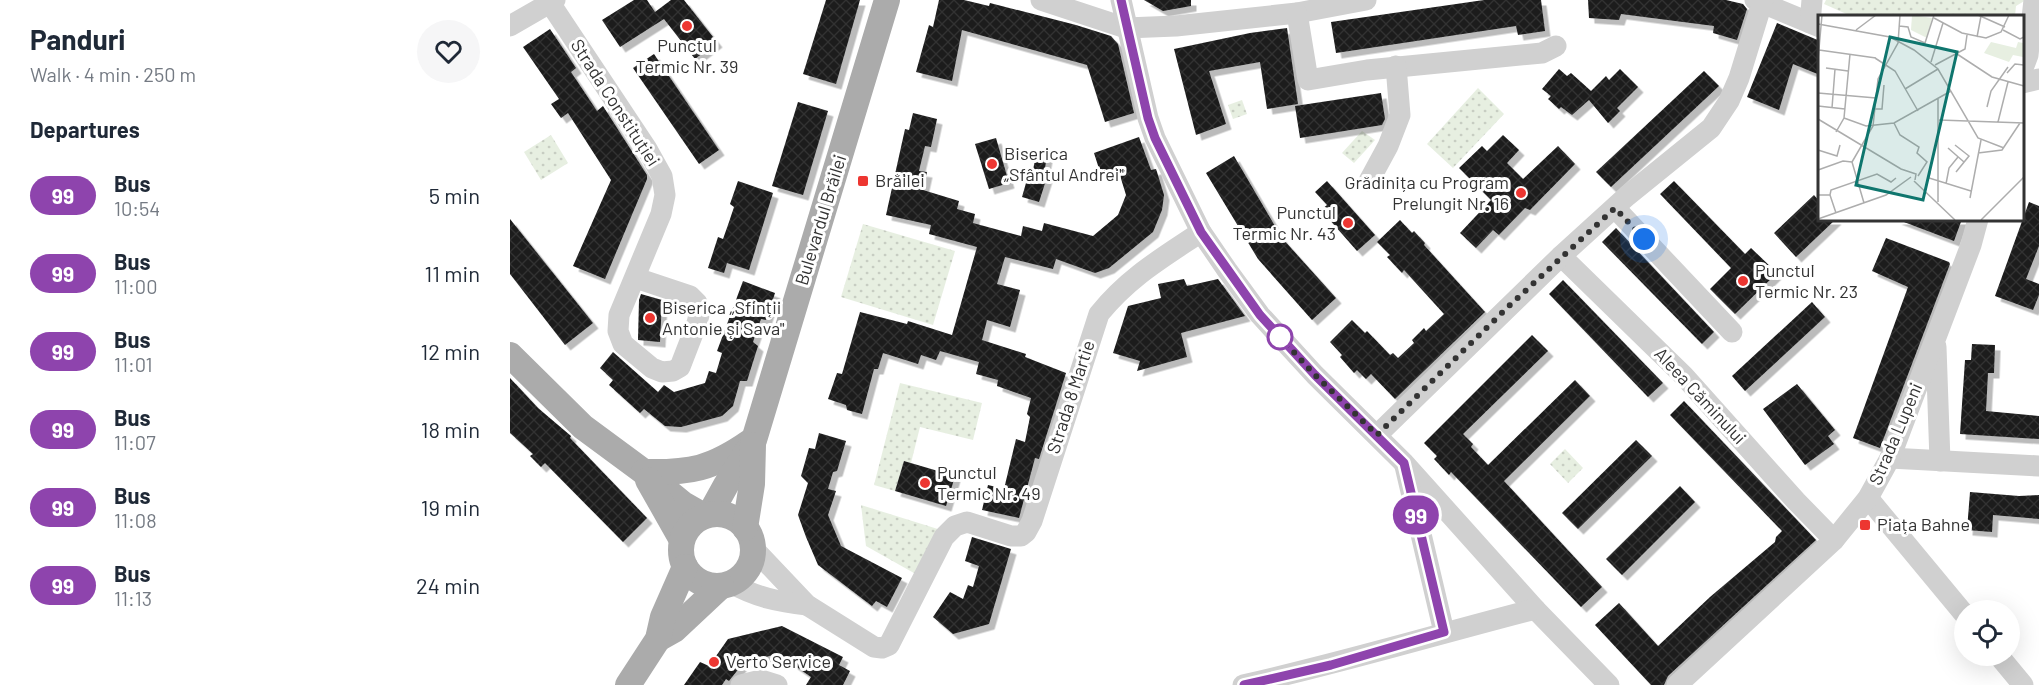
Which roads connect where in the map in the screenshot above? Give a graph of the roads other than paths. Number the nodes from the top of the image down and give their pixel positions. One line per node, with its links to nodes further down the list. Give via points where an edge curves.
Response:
1 (888, 0): 28 (main road, Bulevardul Brăilei)
2 (1041, 0): 12 (street)
3 (1121, 0): 12 (street)
4 (1366, 0): 9 (street)
5 (1812, 0): 10 (street)
6 (2034, 0): 15 (street)
7 (551, 1): 11 (street); 23 (street, Strada Constituției, via 662,176 665,195 661,214)
8 (1760, 1): 10 (street); 19 (street, via 1739,78 1711,128)
9 (1298, 13): 12 (street); 14 (street, via 1308,80)
10 (1815, 25)
11 (510, 26)
12 (1126, 28): 21 (street, via 1155,138)
13 (1556, 46): 14 (street, via 1542,53)
14 (1396, 66): 18 (street, via 1400,115)
15 (2024, 66)
16 (2039, 80): 17 (street)
17 (2024, 83)
18 (1369, 181)
19 (1615, 208): 22 (street); 24 (street)
20 (1978, 220): 25 (street, Strada Lupeni)
21 (1201, 232): 27 (street, via 1260,315); 42 (street, Strada 8 Martie, via 1139,273 1099,314 1026,532 1011,536 967,522 955,526 944,537 895,636 882,648 865,642)
22 (1561, 256): 27 (street); 38 (street, Aleea Căminului, via 1684,376)
23 (636, 278): 23 (street, Strada Constituției, via 618,315 623,344 652,368 673,371 680,367 700,311 690,296)
24 (1732, 332)
25 (1935, 337): 29 (street, Strada Lupeni); 30 (street)
26 (510, 355): 33 (main road, via 583,427)
27 (1377, 435): 31 (street)
28 (754, 440): 33 (main road, via 712,465 682,472); 35 (main road, Bulevardul Brăilei); 36 (main road, Bulevardul Brăilei)
29 (1890, 458): 30 (street); 34 (street, Strada Lupeni)
30 (1940, 461): 32 (street)
31 (1404, 463): 43 (street); 44 (street)
32 (2039, 466)
33 (644, 472): 35 (main road, via 683,504); 37 (main road)
34 (1868, 498): 38 (street, Strada Lupeni); 41 (street)
35 (707, 515): 36 (main road, via 730,517); 37 (main road, via 696,520)
36 (749, 538): 40 (main road, via 748,567 740,577); 42 (street)
37 (682, 540): 39 (main road)
38 (1834, 540): 53 (street, Strada Lupeni)
39 (685, 567): 40 (main road, via 705,584); 45 (main road, via 663,616)
40 (726, 584): 42 (street, via 780,603); 45 (main road, via 674,630)
41 (1954, 602)
42 (807, 605)
43 (1535, 609): 44 (street); 52 (street)
44 (1444, 632): 47 (street)
45 (658, 639): 48 (main road)
46 (2007, 666): 54 (street)
47 (1333, 675): 51 (street)
48 (628, 685)
49 (741, 685): 50 (street, via 761,680)
50 (777, 685)
51 (1243, 685)
52 (1609, 685)
53 (1677, 685)
54 (2023, 685)

